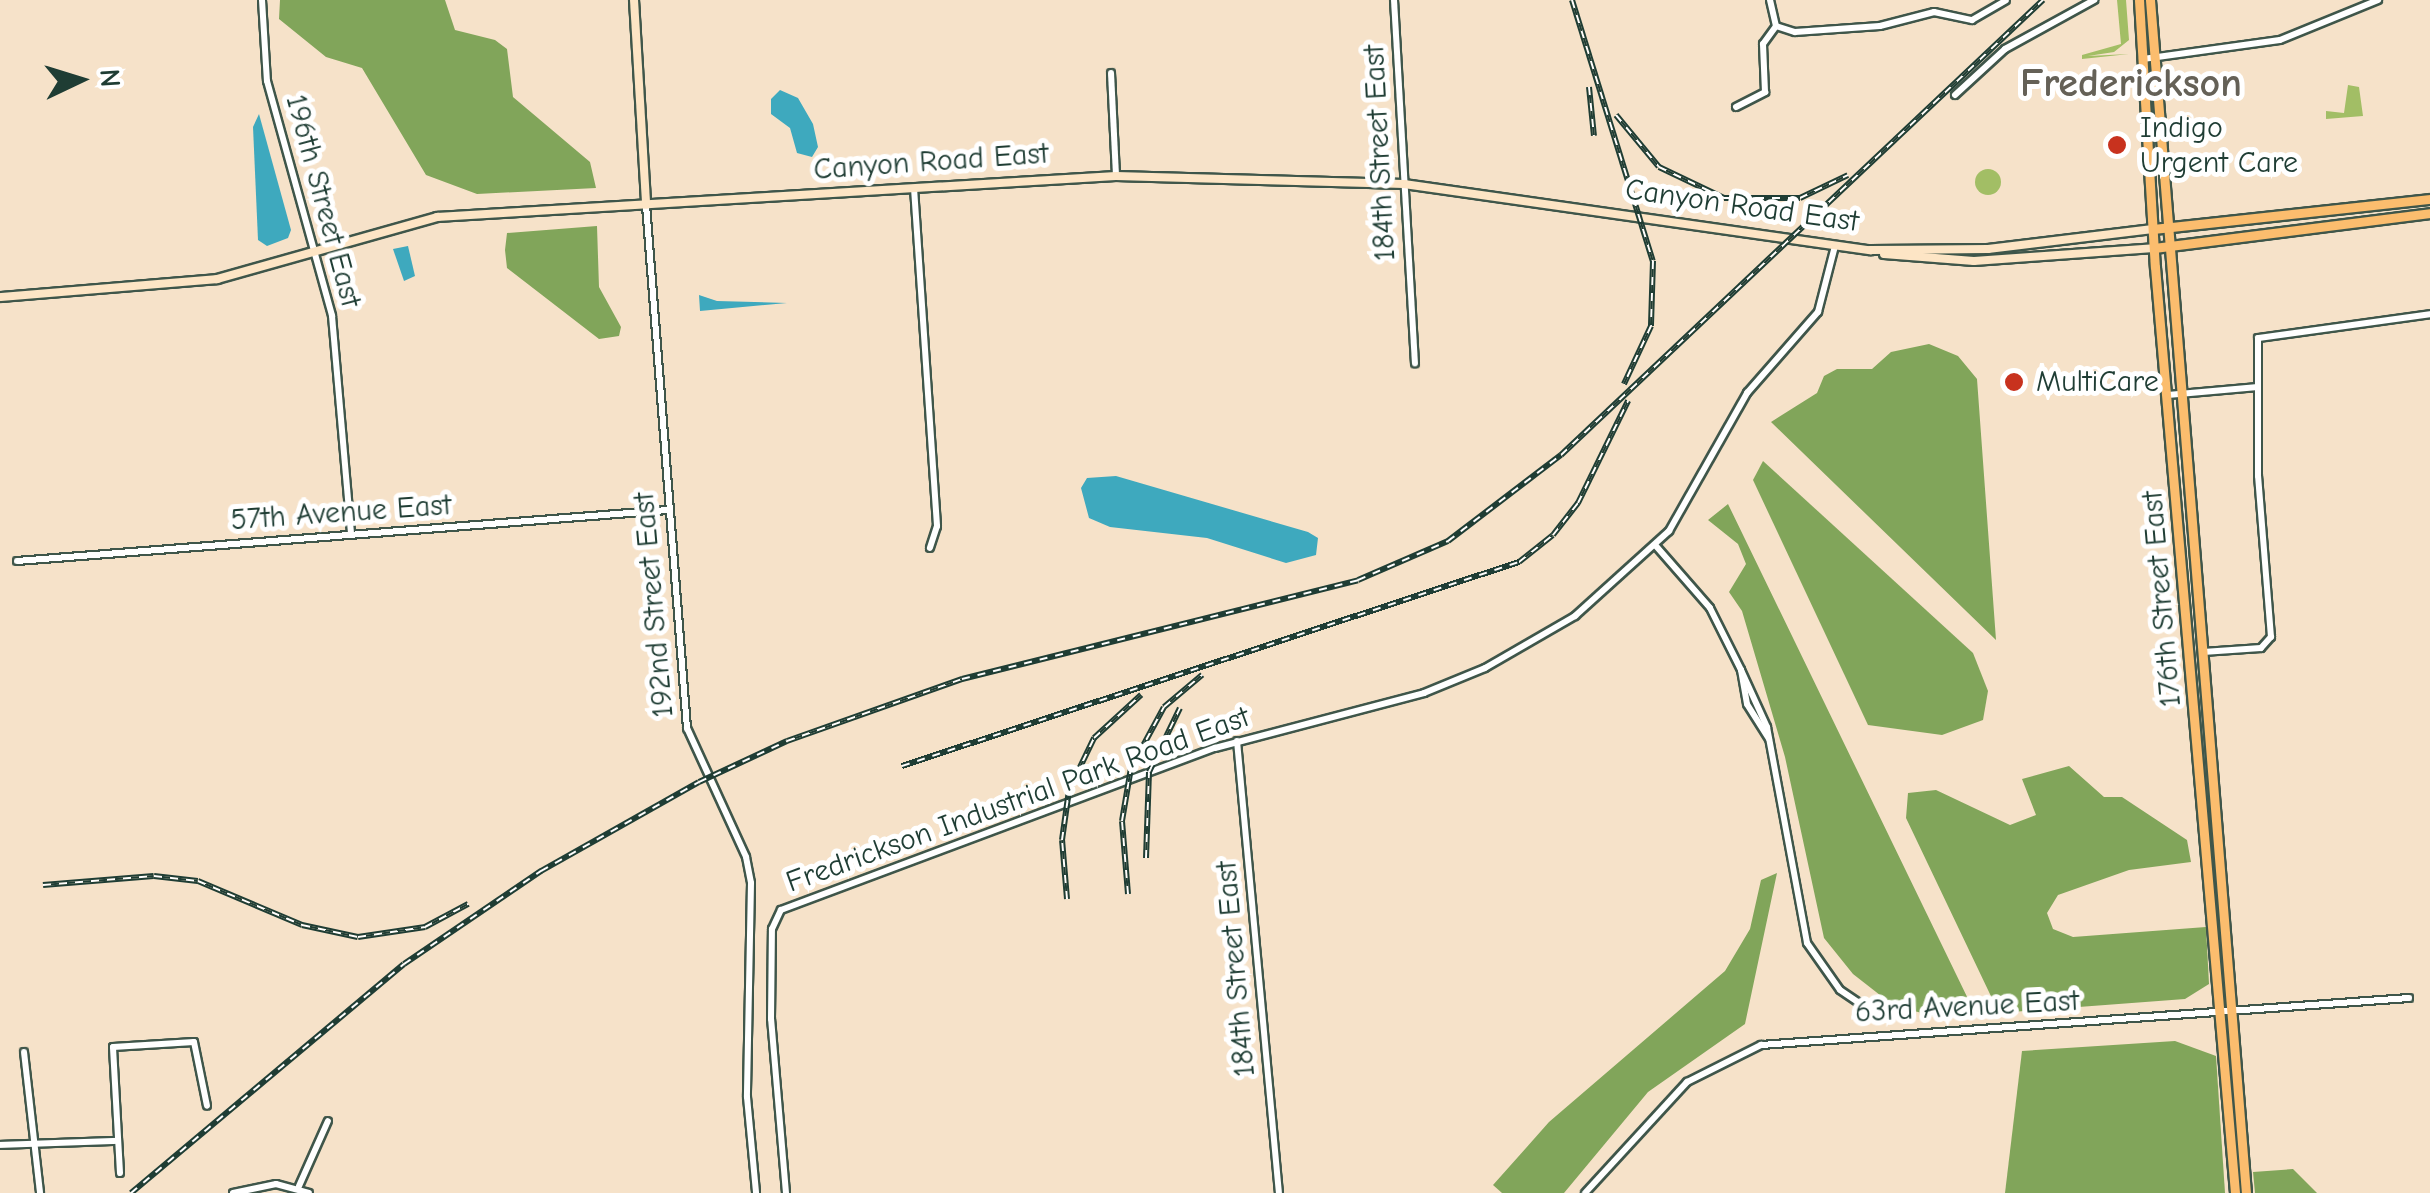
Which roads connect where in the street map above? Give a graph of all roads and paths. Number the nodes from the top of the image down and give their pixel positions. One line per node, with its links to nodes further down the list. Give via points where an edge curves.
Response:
1 (262, 0): 28 (street, 196th Street East, via 268,81)
2 (634, 0): 20 (main road, 192nd Street East)
3 (1394, 0): 17 (street, 184th Street East)
4 (1770, 0): 10 (street)
5 (2006, 0): 10 (street, via 1982,17 1934,12 1880,26 1795,32)
6 (2094, 0): 14 (street, via 2005,49)
7 (2139, 0): 12 (main road, 176th Street East)
8 (2150, 0): 11 (main road, 176th Street East)
9 (2378, 0): 11 (street, via 2280,40)
10 (1776, 26): 15 (street, via 1764,41 1765,92)
11 (2156, 58): 12 (street); 22 (main road, 176th Street East)
12 (2144, 59): 23 (main road, 176th Street East)
13 (1111, 73): 16 (street)
14 (1955, 96)
15 (1736, 107)
16 (1116, 176): 17 (main road, Canyon Road East); 18 (main road, Canyon Road East)
17 (1404, 184): 24 (main road, Canyon Road East); 31 (street, 184th Street East)
18 (914, 188): 20 (main road, Canyon Road East); 38 (street, via 937,524)
19 (2430, 199): 22 (main road, Canyon Road East)
20 (646, 206): 28 (main road, Canyon Road East, via 437,217); 35 (street, 192nd Street East)
21 (2430, 212): 25 (main road, Canyon Road East)
22 (2171, 228): 23 (main road, Canyon Road East); 25 (main road, 176th Street East)
23 (2153, 229): 26 (main road, 176th Street East); 27 (main road, Canyon Road East, via 1988,250)
24 (1835, 246): 27 (main road, Canyon Road East); 37 (street, Fredrickson Industrial Park Road East, via 1818,312 1748,394)
25 (2173, 246): 26 (main road, Canyon Road East); 33 (main road, 176th Street East)
26 (2154, 248): 27 (main road, Canyon Road East, via 1974,261); 34 (main road, 176th Street East)
27 (1870, 250)
28 (319, 252): 29 (main road, Canyon Road East, via 183,284); 36 (street, 196th Street East, via 336,344)
29 (0, 297)
30 (2430, 314): 32 (street, via 2265,332 2256,344)
31 (1416, 363)
32 (2258, 387): 33 (street); 41 (street, via 2268,645)
33 (2182, 394): 34 (street); 41 (main road, 176th Street East)
34 (2168, 395): 40 (main road, 176th Street East)
35 (668, 510): 36 (street, 57th Avenue East); 60 (street, 192nd Street East, via 687,728 751,883 747,1096)
36 (351, 534): 39 (street, 57th Avenue East)
37 (1656, 546): 43 (street, Fredrickson Industrial Park Road East, via 1575,616 1485,668 1402,700); 48 (street, via 1710,608 1769,739 1807,943 1840,990)
38 (930, 548)
39 (17, 560)
40 (2191, 646): 42 (main road); 44 (main road, 176th Street East)
41 (2202, 652): 42 (main road, 176th Street East)
42 (2206, 694): 45 (main road, 176th Street East)
43 (1237, 741): 61 (street, Fredrickson Industrial Park Road East, via 792,903 776,918 772,1019); 62 (street, 184th Street East)
44 (2210, 880): 45 (main road); 47 (main road, 176th Street East)
45 (2224, 918): 47 (main road, 176th Street East)
46 (2409, 998): 47 (street, 63rd Avenue East)
47 (2226, 1013): 63 (street, 63rd Avenue East, via 1750,1048 1686,1082); 64 (main road, 176th Street East); 65 (main road, 176th Street East)
48 (1877, 1015)
49 (24, 1052): 53 (street)
50 (207, 1106): 52 (street, via 194,1042 113,1047)
51 (328, 1122): 56 (street)
52 (118, 1141): 53 (street); 55 (street)
53 (35, 1144): 54 (street); 57 (street)
54 (0, 1145)
55 (120, 1173)
56 (299, 1186): 58 (street, via 254,1185); 59 (street)
57 (40, 1193)
58 (232, 1193)
59 (309, 1193)
60 (756, 1193)
61 (786, 1193)
62 (1279, 1193)
63 (1585, 1193)
64 (2235, 1193)
65 (2246, 1193)

